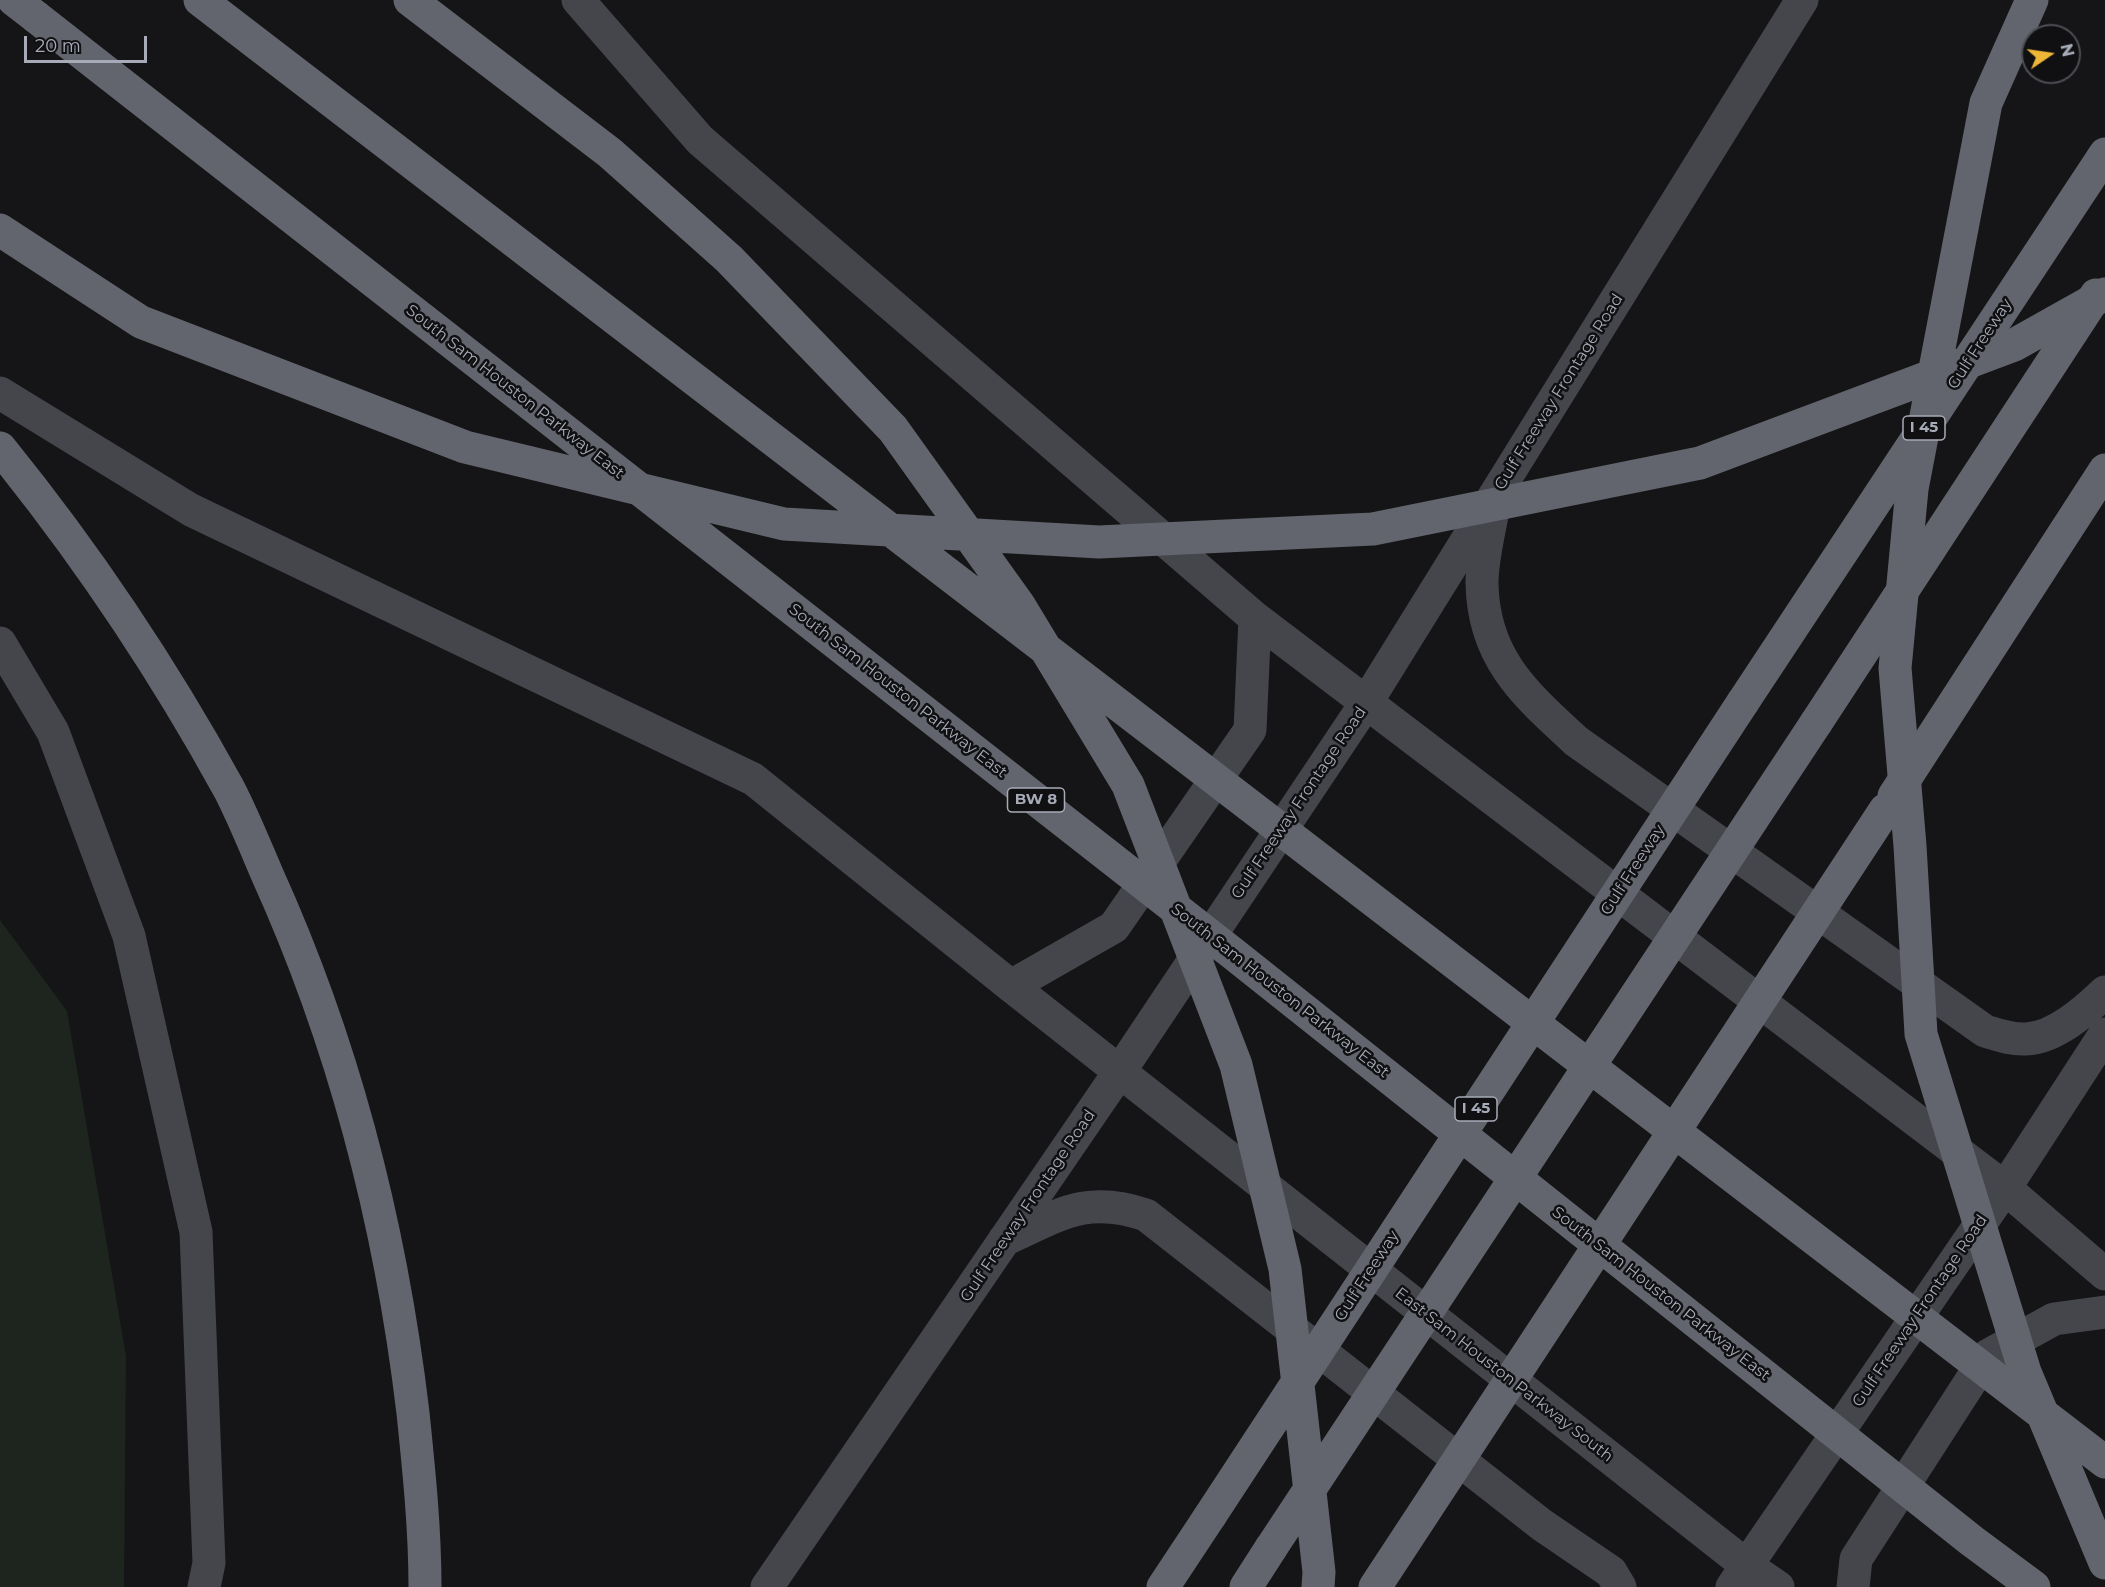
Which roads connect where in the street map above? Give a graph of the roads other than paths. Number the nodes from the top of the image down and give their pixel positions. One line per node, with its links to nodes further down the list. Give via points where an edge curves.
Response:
1 (201, 0): 26 (highway, bridge)
2 (410, 0): 34 (highway, bridge, via 610,153 729,259 893,429 1019,605 1128,785 1236,1065 1286,1269)
3 (578, 0): 15 (main road, via 700,140)
4 (1802, 0): 14 (main road, Gulf Freeway Frontage Road)
5 (2032, 0): 27 (highway, bridge, via 1986,103 1912,489 1895,668 1921,1035 2025,1372)
6 (25, 9): 39 (highway, South Sam Houston Parkway East / BW 8, bridge, via 1221,944 1962,1534)
7 (2105, 154): 32 (highway, Gulf Freeway / I 45, bridge)
8 (0, 230): 10 (highway, bridge, via 141,322 465,447 784,524 1100,542 1374,529 1700,463 2014,345)
9 (2105, 281): 33 (highway, bridge)
10 (2105, 294)
11 (0, 393): 18 (main road, via 191,510 753,779)
12 (0, 448): 30 (highway, via 128,621 230,791 295,938 338,1052 377,1194 403,1329 419,1468)
13 (2105, 470): 35 (highway, bridge)
14 (1495, 496): 17 (main road, Gulf Freeway Frontage Road); 19 (main road, via 1482,582 1493,646 1535,703 1576,741 1985,1031 2028,1039 2047,1034 2085,1011)
15 (1255, 618): 17 (main road); 18 (main road, via 1250,730 1114,927)
16 (0, 643): 29 (main road, via 53,732 129,936 196,1232 209,1563)
17 (1366, 703): 21 (main road, Gulf Freeway Frontage Road); 22 (main road)
18 (1011, 986): 21 (main road)
19 (2105, 992)
20 (2105, 1034): 22 (main road, Gulf Freeway Frontage Road)
21 (1120, 1071): 23 (main road, Gulf Freeway Frontage Road); 28 (main road, East Sam Houston Parkway South)
22 (2005, 1188): 24 (main road); 28 (main road, Gulf Freeway Frontage Road)
23 (1004, 1241): 31 (main road, Gulf Freeway Frontage Road); 36 (main road, via 1073,1210 1100,1204 1146,1215 1542,1525 1611,1572)
24 (2105, 1274)
25 (2105, 1312): 38 (main road, via 2054,1318 1987,1356 1856,1559)
26 (2105, 1462)
27 (2105, 1563)
28 (1739, 1576): 37 (main road, East Sam Houston Parkway South)
29 (204, 1587)
30 (425, 1587)
31 (767, 1587)
32 (1163, 1587)
33 (1246, 1587)
34 (1318, 1587)
35 (1375, 1587)
36 (1620, 1587)
37 (1778, 1587)
38 (1853, 1587)
39 (2034, 1587)

